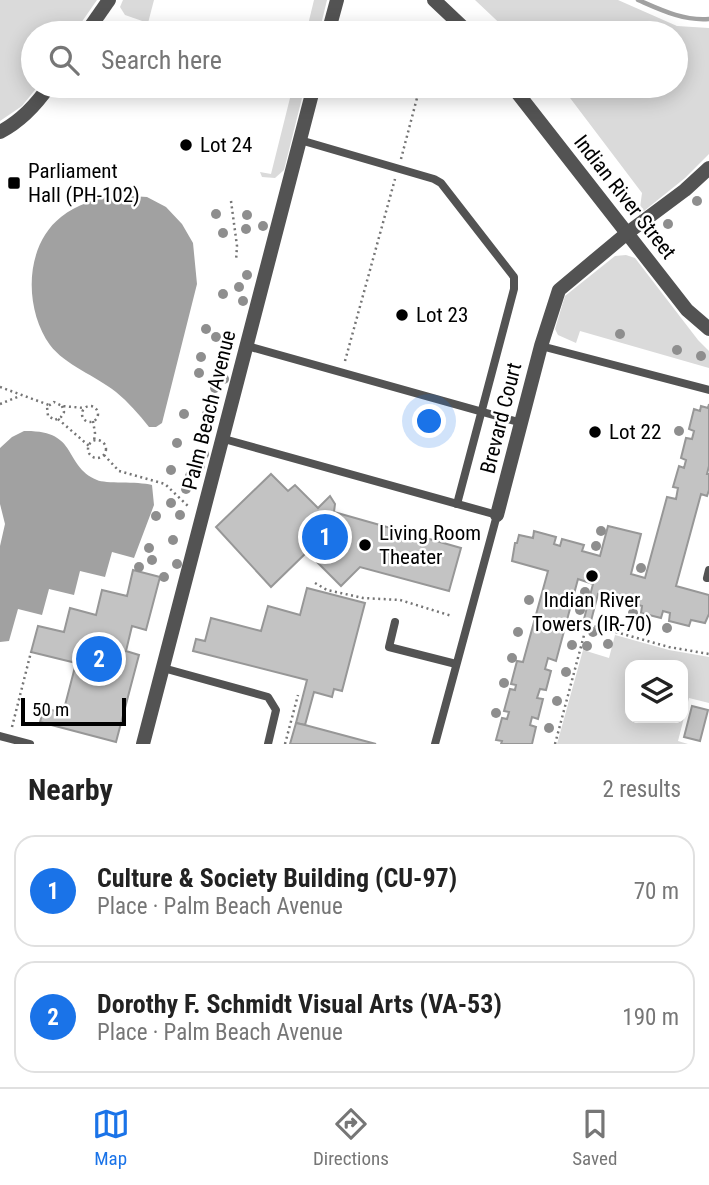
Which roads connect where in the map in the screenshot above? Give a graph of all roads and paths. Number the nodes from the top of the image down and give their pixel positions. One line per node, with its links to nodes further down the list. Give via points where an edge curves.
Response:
1 (109, 0): 4 (street)
2 (337, 0): 5 (street)
3 (434, 0): 6 (street)
4 (94, 21)
5 (331, 21)
6 (456, 21)
7 (39, 98): 11 (street)
8 (311, 98): 12 (street, Palm Beach Avenue)
9 (418, 98): 13 (path)
10 (521, 98): 16 (street, Indian River Street)
11 (0, 132)
12 (300, 139): 13 (lane); 19 (street, Palm Beach Avenue)
13 (398, 168): 21 (path); 29 (lane, via 446,187 514,277)
14 (709, 168): 16 (street, Brevard Court)
15 (231, 201): 17 (path)
16 (626, 234): 18 (street, Indian River Street, via 687,310); 20 (street, Brevard Court, via 559,290)
17 (236, 261)
18 (709, 329)
19 (247, 346): 21 (lane); 33 (street, Palm Beach Avenue)
20 (541, 346): 23 (lane); 32 (street, Brevard Court)
21 (342, 373): 29 (lane)
22 (0, 387): 24 (path)
23 (709, 390)
24 (20, 396): 25 (path); 26 (path)
25 (0, 404)
26 (49, 405): 27 (path, via 58,402); 30 (path, via 48,416)
27 (62, 406): 28 (path); 30 (path, via 63,415)
28 (84, 408): 31 (path, via 83,417); 31 (path, via 97,409)
29 (481, 412): 32 (lane); 37 (lane)
30 (58, 419): 35 (path)
31 (93, 421): 34 (path)
32 (522, 423): 39 (street, Brevard Court)
33 (224, 439): 37 (lane); 46 (street, Palm Beach Avenue)
34 (94, 441): 35 (path); 36 (path, via 104,444)
35 (89, 446): 36 (path, via 92,457)
36 (104, 455): 38 (path, via 120,471 165,485)
37 (457, 504): 39 (lane)
38 (195, 511)
39 (497, 515): 45 (lane, Brevard Court)
40 (315, 583): 41 (path, via 327,590 400,600)
41 (452, 616)
42 (395, 622): 45 (lane, via 389,647)
43 (31, 652): 48 (path)
44 (709, 654): 54 (path, via 587,624)
45 (456, 664): 53 (lane, Brevard Court)
46 (163, 668): 50 (street, Palm Beach Avenue); 51 (lane, via 268,697 276,715)
47 (298, 695): 52 (path)
48 (4, 738): 49 (lane)
49 (30, 744)
50 (143, 744)
51 (268, 744)
52 (285, 744)
53 (435, 744)
54 (555, 744)

